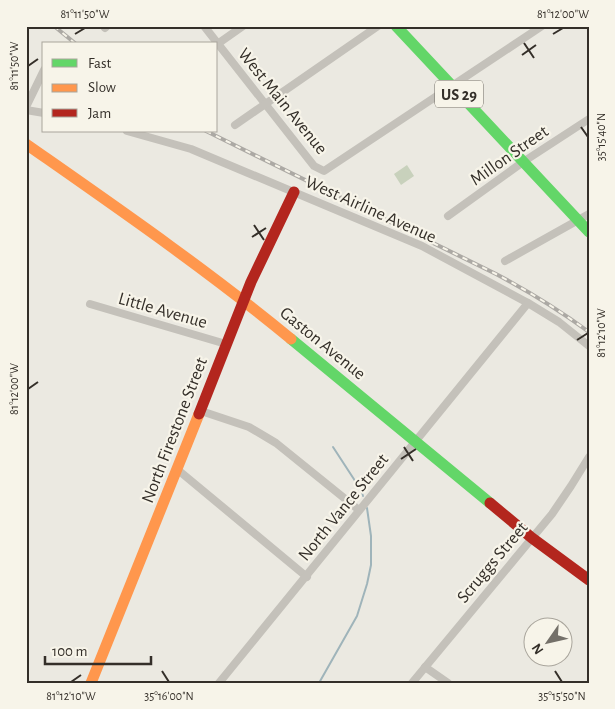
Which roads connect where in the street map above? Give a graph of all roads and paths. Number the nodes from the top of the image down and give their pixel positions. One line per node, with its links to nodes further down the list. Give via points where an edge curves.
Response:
1 (204, 26): 6 (street, West Main Avenue)
2 (244, 26): 7 (street)
3 (378, 26): 11 (street)
4 (396, 26): 10 (main road, US 29)
5 (542, 26): 10 (street)
6 (216, 42)
7 (218, 43)
8 (218, 45): 11 (street, West Main Avenue)
9 (42, 74): 12 (street)
10 (452, 86): 11 (street, West Main Avenue, via 328,169 321,170 314,166); 18 (main road, US 29)
11 (265, 104): 15 (street)
12 (26, 108): 13 (street)
13 (42, 112)
14 (589, 119): 18 (street, Millon Street)
15 (235, 125)
16 (131, 132): 19 (street, West Airline Avenue, via 191,149)
17 (26, 144): 25 (main road, Gaston Avenue)
18 (523, 162): 21 (street, Millon Street); 22 (main road, US 29)
19 (294, 192): 25 (main road, North Firestone Street); 26 (street, West Airline Avenue, via 422,246)
20 (589, 214): 22 (street)
21 (448, 216)
22 (578, 220): 23 (main road, US 29); 24 (street)
23 (589, 232)
24 (505, 261)
25 (243, 300): 28 (main road, North Firestone Street); 31 (main road, Gaston Avenue)
26 (528, 303): 29 (street, West Airline Avenue); 31 (street, North Vance Street)
27 (90, 304): 28 (street, Little Avenue)
28 (226, 344): 30 (main road, North Firestone Street)
29 (589, 346)
30 (200, 411): 33 (main road, North Firestone Street); 34 (street, via 248,427 276,443)
31 (415, 442): 34 (street, North Vance Street); 35 (main road, Gaston Avenue)
32 (589, 457): 35 (street, Scruggs Street, via 572,486)
33 (178, 470): 36 (street); 39 (main road, North Firestone Street)
34 (359, 510): 36 (street, North Vance Street)
35 (532, 538): 37 (main road, Gaston Avenue); 38 (street, Scruggs Street)
36 (306, 576): 40 (street, North Vance Street)
37 (589, 580)
38 (425, 667): 41 (street, Scruggs Street); 42 (street)
39 (91, 683)
40 (220, 683)
41 (412, 683)
42 (448, 683)

